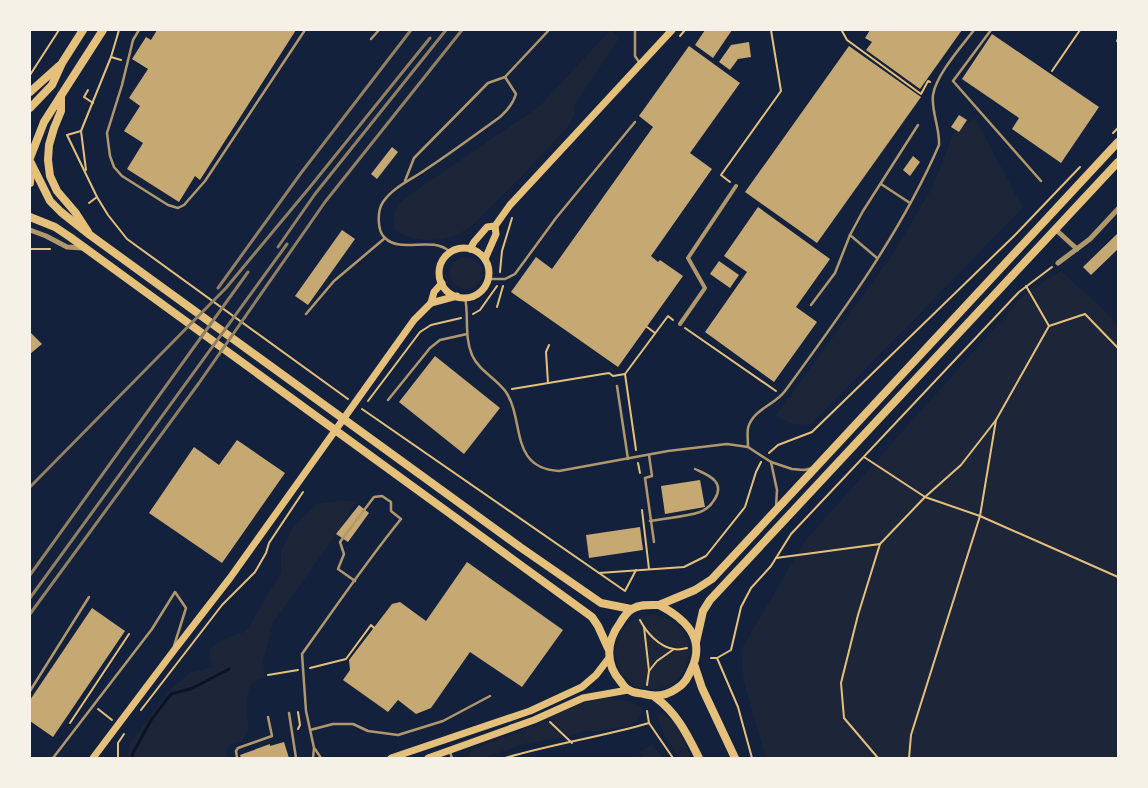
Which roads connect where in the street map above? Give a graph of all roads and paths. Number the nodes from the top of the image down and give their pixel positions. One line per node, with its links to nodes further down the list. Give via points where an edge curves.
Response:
1 (60, 30): 22 (path)
2 (84, 30): 19 (main road)
3 (103, 30): 27 (main road)
4 (119, 30): 17 (path)
5 (139, 30): 6 (lane, via 133,40 107,133 110,156 122,176 178,208 205,181)
6 (305, 30)
7 (379, 30): 16 (lane)
8 (549, 30): 23 (lane)
9 (635, 30): 20 (lane, via 635,56)
10 (672, 30): 20 (main road)
11 (771, 30): 44 (path, via 781,90 721,175)
12 (974, 30): 24 (lane)
13 (991, 30): 40 (lane, via 953,81)
14 (1080, 30): 21 (path)
15 (842, 31): 24 (path, via 847,40 921,94 928,81)
16 (371, 39)
17 (111, 58): 18 (path); 28 (path)
18 (120, 60)
19 (62, 63): 26 (main road); 29 (main road, via 52,85)
20 (641, 65): 50 (main road, via 510,205)
21 (1052, 71)
22 (30, 75)
23 (505, 77): 42 (lane, via 488,83 414,158); 42 (lane, via 516,94 509,109)
24 (937, 85): 47 (lane, via 933,106 939,145)
25 (88, 90): 28 (path, via 84,97)
26 (30, 92)
27 (61, 96): 36 (main road, via 44,122); 53 (main road, via 61,111 49,145 50,176 56,191)
28 (93, 103): 33 (path)
29 (30, 108)
30 (635, 122): 66 (lane, via 556,218 515,274)
31 (918, 125): 43 (lane)
32 (1118, 128): 34 (path)
33 (81, 131): 39 (path); 39 (path, via 67,135)
34 (1113, 133)
35 (1118, 142): 98 (main road)
36 (31, 160): 41 (main road); 53 (main road, via 50,201)
37 (1118, 162): 51 (main road)
38 (1081, 167): 94 (path, via 812,432 778,445)
39 (86, 172): 45 (path)
40 (1041, 181)
41 (30, 182)
42 (405, 182): 55 (lane, via 381,205 379,223)
43 (881, 184): 47 (lane); 54 (lane)
44 (736, 186): 75 (street, via 688,258 705,288)
45 (97, 197): 46 (path); 88 (path, via 127,239)
46 (89, 202)
47 (910, 203): 62 (lane)
48 (1118, 209): 60 (street)
49 (30, 217): 56 (main road, via 55,228)
50 (495, 226): 59 (main road, via 486,227); 63 (main road, via 496,234)
51 (1055, 229): 60 (street); 122 (main road, via 710,600 703,612)
52 (30, 230): 56 (street, via 67,247)
53 (90, 235): 117 (main road, via 520,548 602,603)
54 (850, 235): 62 (lane); 72 (lane, via 835,273)
55 (385, 238): 61 (lane, via 406,245 434,244); 74 (lane, via 334,281)
56 (84, 248): 123 (main road, via 592,617)
57 (30, 249): 58 (path)
58 (50, 249)
59 (470, 249): 61 (main road); 63 (main road)
60 (1077, 249): 64 (street)
61 (450, 252): 67 (main road, via 441,265)
62 (878, 258): 86 (lane)
63 (485, 259): 65 (main road)
64 (1058, 263): 68 (path)
65 (488, 278): 66 (lane); 70 (main road, via 481,291)
66 (505, 279): 73 (path)
67 (442, 283): 69 (main road); 71 (main road, via 434,292)
68 (1026, 286): 76 (path); 95 (path)
69 (457, 296): 70 (main road); 71 (main road)
70 (465, 298): 79 (lane)
71 (431, 303): 126 (main road, via 414,320 230,578)
72 (811, 305)
73 (497, 307)
74 (306, 314)
75 (680, 324): 78 (path, via 668,316); 86 (path)
76 (1048, 326): 81 (path, via 1085,314); 90 (path)
77 (647, 327): 78 (path)
78 (656, 333): 82 (path)
79 (467, 334): 85 (lane, via 472,356); 87 (lane, via 440,340 430,348)
80 (549, 345): 83 (path, via 546,352)
81 (1118, 348)
82 (625, 374): 83 (path, via 613,376 609,373); 93 (path)
83 (548, 383): 85 (path, via 511,389)
84 (617, 386): 96 (lane)
85 (507, 393): 96 (lane, via 523,451 539,466 558,471)
86 (782, 395): 91 (lane, via 753,417 748,428)
87 (388, 400)
88 (350, 401)
89 (358, 406): 112 (path)
90 (996, 420): 101 (path, via 961,465); 104 (path)
91 (748, 447): 92 (lane, via 727,444); 94 (lane)
92 (649, 455): 93 (lane); 105 (lane, via 652,476 645,478)
93 (637, 457): 96 (lane); 100 (path)
94 (764, 457): 97 (lane); 110 (path, via 745,507 706,556 684,567)
95 (864, 457): 101 (path); 109 (path, via 791,534)
96 (628, 458)
97 (771, 462): 98 (lane, via 792,469); 103 (lane, via 777,490)
98 (816, 467): 103 (main road)
99 (695, 469): 105 (lane, via 716,481 717,495 712,503 702,511)
100 (641, 479)
101 (925, 497): 104 (path); 108 (path)
102 (642, 505): 110 (path)
103 (776, 510): 116 (main road, via 712,579)
104 (980, 516): 113 (path); 168 (path, via 911,735)
105 (650, 522): 106 (lane)
106 (654, 542)
107 (270, 543): 142 (path, via 255,572 222,605)
108 (880, 544): 109 (path); 167 (path, via 840,683 844,718)
109 (775, 559): 129 (path, via 751,588 741,607 731,650)
110 (649, 569): 111 (path)
111 (636, 570): 112 (path); 112 (path, via 625,590)
112 (599, 573)
113 (1118, 577)
114 (355, 581): 114 (lane, via 401,519 391,511 391,502 382,496 374,497 340,542 344,554 338,569); 131 (lane, via 302,654)
115 (90, 597): 136 (lane)
116 (659, 605): 117 (main road); 122 (main road, via 680,618)
117 (631, 609): 123 (main road, via 612,634)
118 (640, 620): 119 (path)
119 (644, 627): 125 (path, via 660,644); 132 (path)
120 (374, 628): 131 (path, via 371,625 346,660)
121 (129, 634): 145 (path)
122 (696, 642): 130 (main road)
123 (608, 648): 127 (main road)
124 (687, 648): 125 (path)
125 (674, 650): 132 (path)
126 (172, 653): 153 (lane, via 186,608 175,592 152,629); 154 (main road)
127 (608, 658): 135 (main road, via 615,676); 160 (main road, via 582,687 530,711)
128 (711, 658): 129 (path)
129 (717, 658): 166 (path, via 738,707)
130 (694, 664): 138 (main road, via 687,680 678,688); 165 (main road)
131 (302, 670): 133 (path); 148 (lane)
132 (649, 671): 134 (path)
133 (268, 675)
134 (647, 686)
135 (628, 690): 138 (main road); 152 (main road, via 582,698)
136 (30, 691)
137 (490, 696): 148 (lane, via 443,721 398,735 368,731 353,724 333,724)
138 (655, 697): 164 (main road, via 678,717)
139 (647, 711): 146 (path)
140 (103, 713): 144 (path)
141 (289, 714): 157 (lane)
142 (137, 716)
143 (268, 717): 156 (lane, via 272,736 238,748)
144 (111, 718)
145 (70, 722)
146 (649, 723): 150 (path); 163 (path)
147 (556, 727): 150 (path)
148 (310, 730): 151 (lane)
149 (125, 731): 155 (path, via 118,744)
150 (572, 743): 162 (path)
151 (314, 748): 158 (lane); 159 (lane)
152 (451, 754): 161 (main road)
153 (53, 758)
154 (93, 758)
155 (118, 758)
156 (236, 758)
157 (296, 758)
158 (313, 758)
159 (321, 758)
160 (391, 758)
161 (428, 758)
162 (505, 758)
163 (673, 758)
164 (699, 758)
165 (735, 758)
166 (752, 758)
167 (878, 758)
168 (909, 758)

